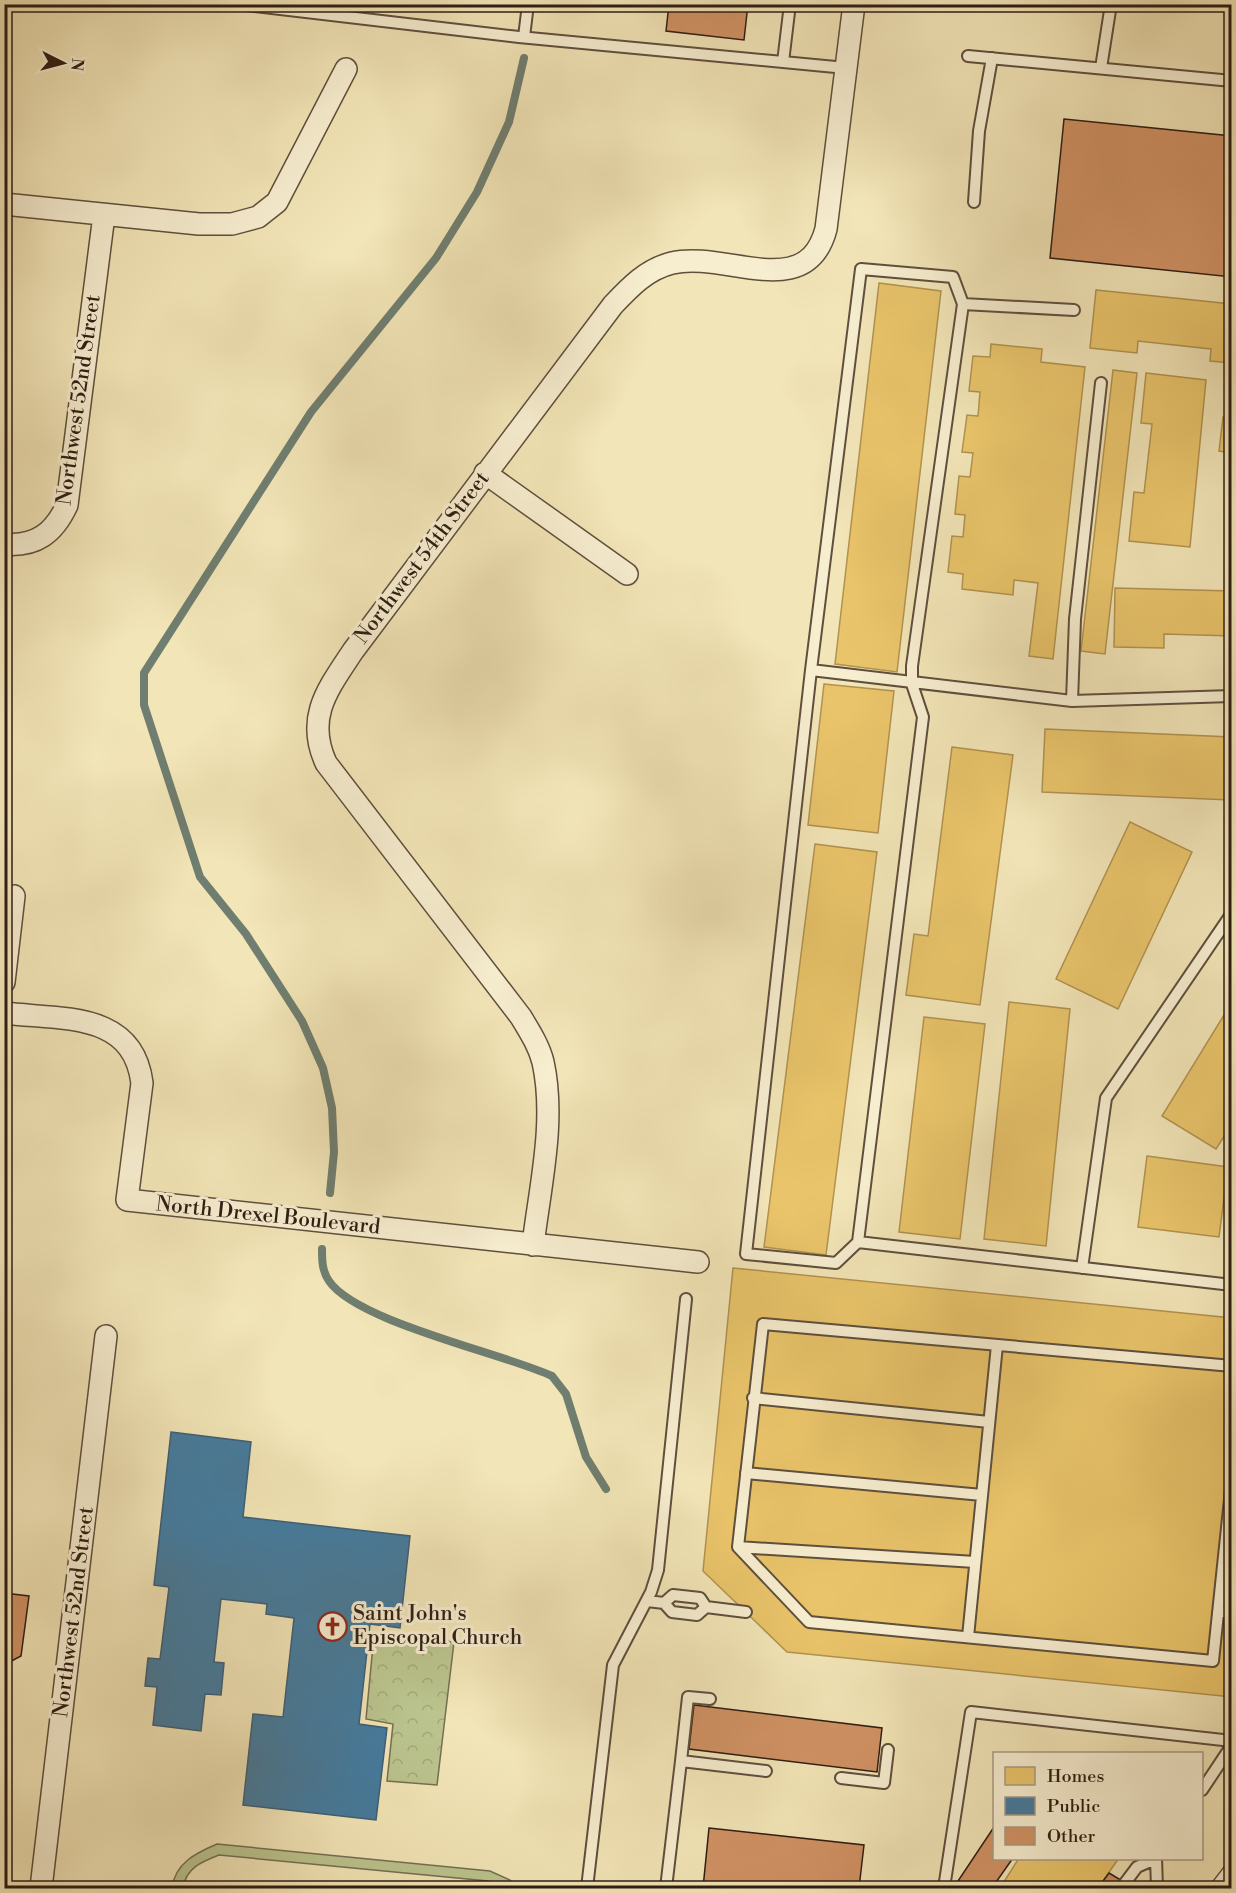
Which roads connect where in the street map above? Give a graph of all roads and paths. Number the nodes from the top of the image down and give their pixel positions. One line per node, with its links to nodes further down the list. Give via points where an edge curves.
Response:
1 (237, 4): 6 (lane)
2 (528, 4): 6 (lane)
3 (790, 4): 9 (lane)
4 (854, 4): 10 (street, Northwest 54th Street)
5 (1111, 4): 11 (lane)
6 (524, 37): 9 (lane)
7 (968, 56): 8 (lane)
8 (992, 58): 11 (lane); 14 (lane, via 979,131)
9 (783, 62): 10 (lane)
10 (846, 68): 20 (street, Northwest 54th Street, via 822,247 809,260 791,269 693,261 654,270 632,284)
11 (1101, 68): 13 (lane)
12 (346, 69): 16 (street, via 288,184 277,202 258,217 232,224 199,224)
13 (1232, 81)
14 (974, 201)
15 (4, 204): 16 (street)
16 (104, 214): 21 (street, Northwest 52nd Street, via 67,505 58,524 46,536 28,543)
17 (963, 304): 18 (lane); 23 (lane, via 953,277 861,269); 24 (lane)
18 (1074, 310)
19 (1101, 383): 26 (lane, via 1075,618)
20 (485, 473): 22 (street); 32 (street, Northwest 54th Street, via 330,685 320,706 317,735 326,763 535,1040 543,1060 548,1117)
21 (4, 544)
22 (627, 574)
23 (811, 670): 24 (lane); 31 (lane, via 746,1254 836,1263)
24 (912, 684): 26 (lane); 31 (lane, via 924,717)
25 (1232, 696): 26 (lane)
26 (1071, 700)
27 (14, 896): 29 (street)
28 (1232, 913): 34 (lane, via 1107,1098)
29 (4, 981)
30 (4, 1013): 32 (street, North Drexel Boulevard, via 102,1026 119,1035 131,1048 142,1083 127,1200)
31 (858, 1242): 34 (lane)
32 (533, 1245): 33 (street, North Drexel Boulevard)
33 (699, 1262)
34 (1082, 1268): 35 (lane)
35 (1232, 1285)
36 (686, 1299): 47 (lane, via 658,1570)
37 (106, 1336): 65 (street, Northwest 52nd Street)
38 (997, 1345): 39 (lane); 40 (lane, via 763,1324); 41 (lane)
39 (1232, 1366)
40 (753, 1398): 41 (lane); 42 (lane)
41 (989, 1422): 44 (lane)
42 (746, 1473): 44 (lane); 45 (lane)
43 (1232, 1480): 50 (lane)
44 (982, 1495): 46 (lane)
45 (738, 1547): 46 (lane); 53 (lane, via 809,1622)
46 (975, 1562): 53 (lane)
47 (647, 1601): 48 (lane); 66 (lane, via 613,1665)
48 (664, 1603): 49 (lane, via 672,1612 697,1615); 49 (lane, via 673,1595 700,1598)
49 (706, 1607): 51 (lane)
50 (1218, 1611): 52 (lane); 53 (lane, via 1213,1661)
51 (746, 1612)
52 (1232, 1612)
53 (968, 1637)
54 (710, 1699): 57 (lane, via 688,1697)
55 (1232, 1743): 60 (lane); 68 (lane, via 971,1712)
56 (888, 1750): 59 (lane, via 884,1783)
57 (681, 1761): 58 (lane); 67 (lane)
58 (766, 1771)
59 (841, 1778)
60 (1203, 1788)
61 (1153, 1860): 64 (lane, via 1137,1867)
62 (1155, 1860): 69 (lane)
63 (1232, 1875): 70 (street)
64 (1125, 1883)
65 (41, 1888)
66 (587, 1888)
67 (666, 1888)
68 (945, 1888)
69 (1157, 1888)
70 (1222, 1888)

